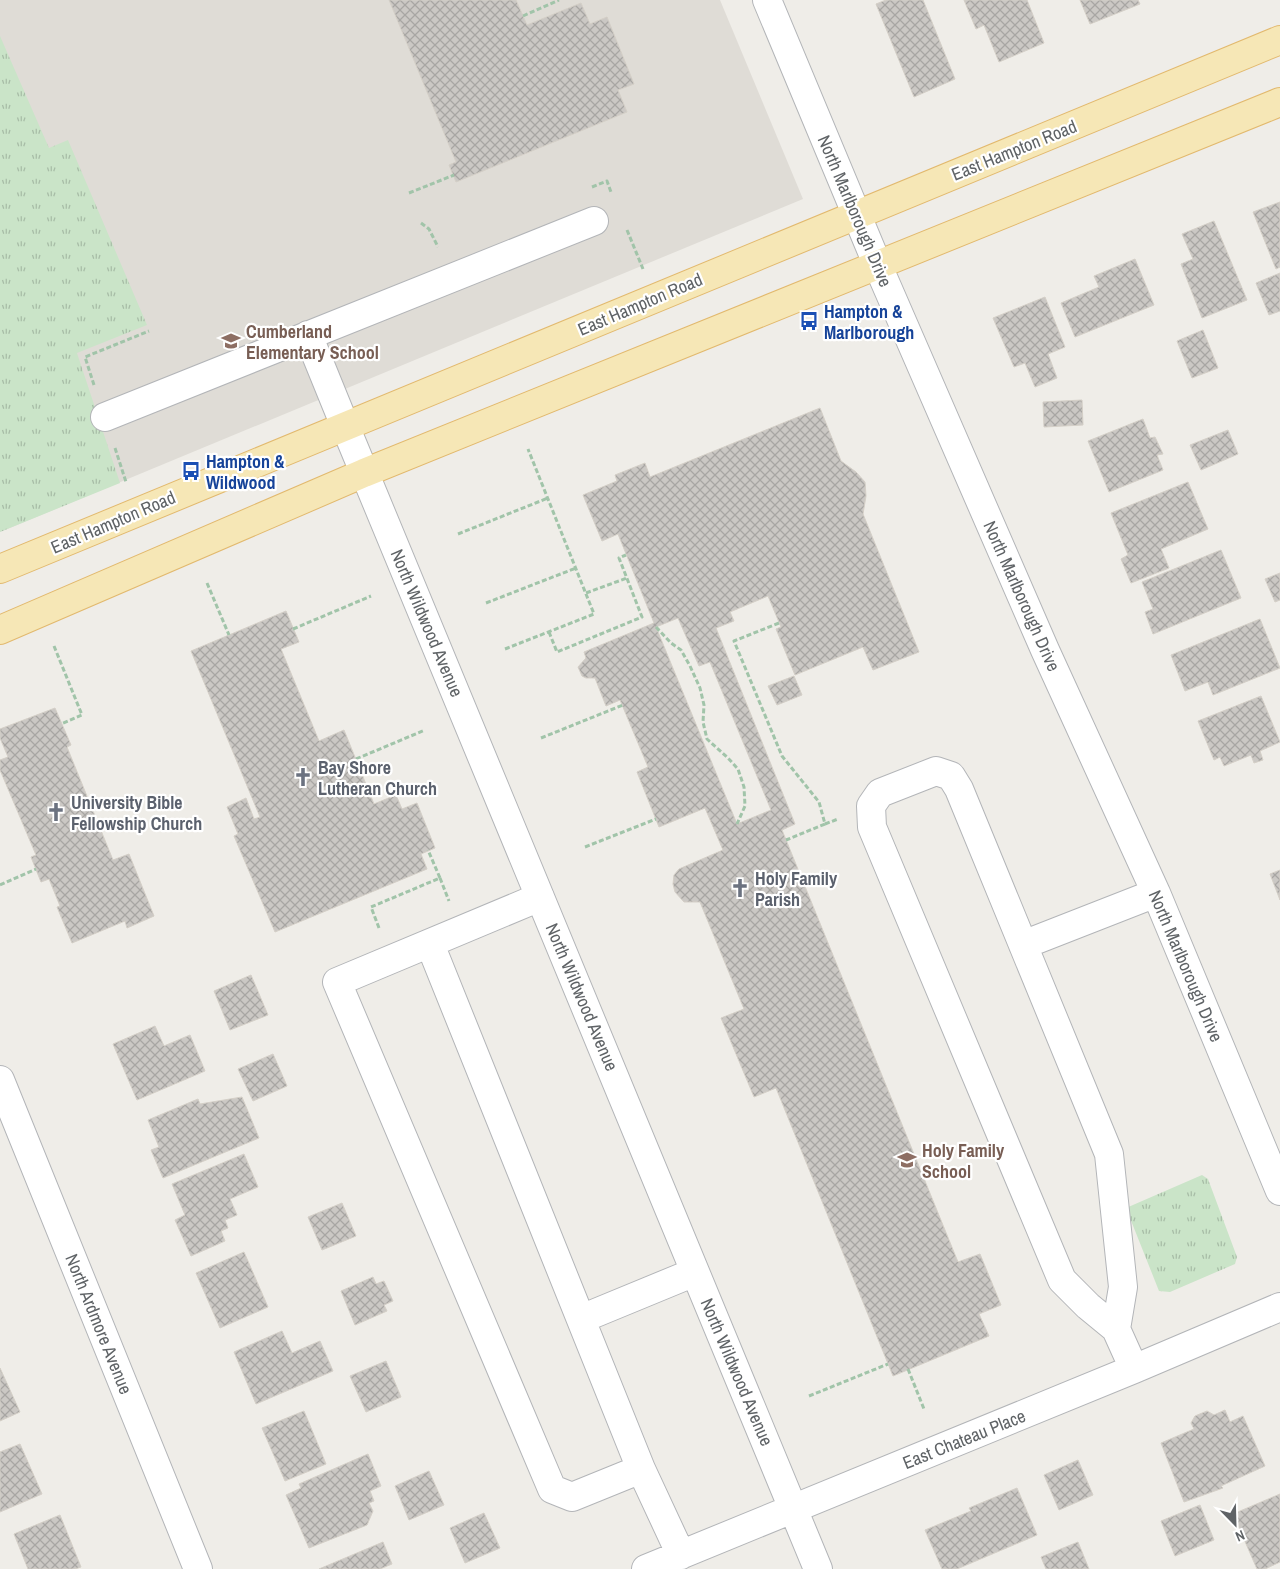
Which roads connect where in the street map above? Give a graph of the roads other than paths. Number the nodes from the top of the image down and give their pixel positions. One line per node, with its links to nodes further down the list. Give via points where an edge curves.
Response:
1 (767, 0): 4 (street, North Marlborough Drive)
2 (1280, 40): 4 (main road, East Hampton Road)
3 (1280, 102): 6 (main road)
4 (856, 215): 6 (street, North Marlborough Drive); 9 (main road, East Hampton Road)
5 (594, 221): 7 (street)
6 (878, 266): 10 (main road); 13 (street, North Marlborough Drive, via 1045,650)
7 (308, 335): 8 (street); 9 (street, North Wildwood Avenue)
8 (105, 417)
9 (345, 426): 10 (street, North Wildwood Avenue); 11 (main road, East Hampton Road)
10 (364, 473): 12 (main road); 14 (street, North Wildwood Avenue)
11 (0, 569)
12 (0, 630)
13 (1156, 894): 16 (street); 18 (street, North Marlborough Drive)
14 (540, 897): 15 (street); 19 (street, North Wildwood Avenue)
15 (430, 944): 21 (street); 24 (street, via 338,982 552,1490 572,1497)
16 (1024, 945): 22 (street, via 1110,1154 1123,1287); 22 (street, via 951,776 936,771 880,793 871,806 872,827 1062,1280)
17 (0, 1080): 27 (street, North Ardmore Avenue)
18 (1280, 1191)
19 (696, 1272): 21 (street); 25 (street, North Wildwood Avenue)
20 (1280, 1307): 23 (street, East Chateau Place)
21 (581, 1319): 24 (street)
22 (1116, 1329): 23 (street)
23 (1134, 1369): 25 (street, East Chateau Place)
24 (642, 1469): 26 (street)
25 (794, 1509): 26 (street, East Chateau Place); 29 (street, North Wildwood Avenue)
26 (681, 1555): 28 (street, East Chateau Place)
27 (198, 1569)
28 (646, 1569)
29 (818, 1569)

